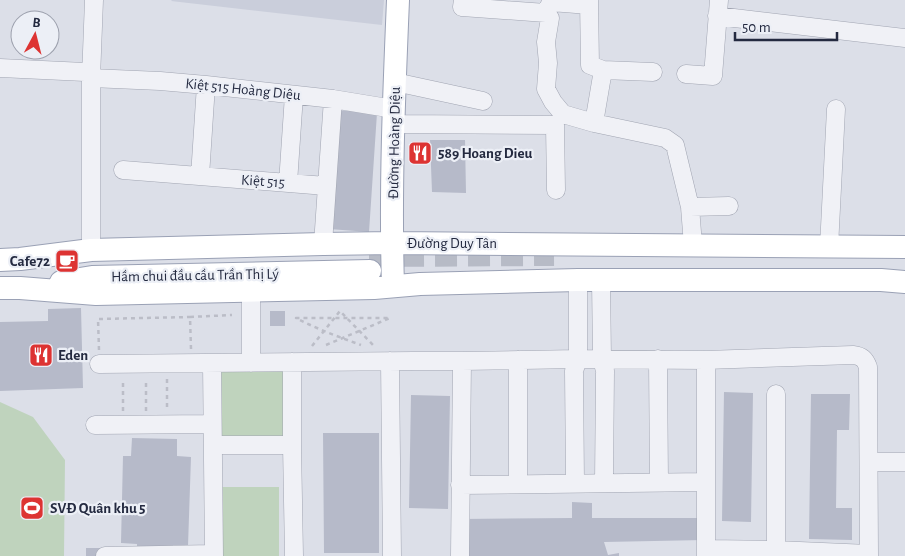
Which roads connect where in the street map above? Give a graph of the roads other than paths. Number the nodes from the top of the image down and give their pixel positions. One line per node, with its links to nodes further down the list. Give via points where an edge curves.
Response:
1 (94, 0): 12 (street)
2 (398, 0): 13 (main road, Đường Hoàng Diệu)
3 (463, 0): 6 (street, via 462,7)
4 (589, 3): 6 (street, via 551,2); 9 (street, via 590,65)
5 (718, 8): 7 (street); 11 (street, via 713,76)
6 (546, 13): 20 (street, via 550,18 546,42 546,89 563,114)
7 (905, 38)
8 (0, 68): 12 (street, Kiệt 515 Hoàng Diệu, via 85,72)
9 (603, 70): 10 (street); 20 (street)
10 (653, 72)
11 (686, 74)
12 (92, 78): 14 (street, Kiệt 515 Hoàng Diệu); 34 (street)
13 (395, 82): 17 (street); 19 (main road, Đường Hoàng Diệu)
14 (206, 85): 15 (street, Kiệt 515 Hoàng Diệu); 22 (street)
15 (294, 95): 16 (street, Kiệt 515 Hoàng Diệu); 23 (street)
16 (333, 99): 19 (street, Kiệt 515 Hoàng Diệu); 24 (street)
17 (483, 101)
18 (836, 109): 32 (street)
19 (394, 116): 25 (street, Kiệt 515 Hoàng Diệu, via 555,125); 28 (main road, Đường Hoàng Diệu)
20 (594, 123): 27 (street, via 665,138 675,145)
21 (123, 170): 22 (street, Kiệt 515)
22 (200, 176): 23 (street, Kiệt 515)
23 (288, 183): 24 (street, Kiệt 515)
24 (326, 186): 29 (street)
25 (556, 190)
26 (728, 206): 27 (street)
27 (690, 207): 31 (street)
28 (392, 243): 29 (main road, Đường Duy Tân); 30 (main road, Đường Duy Tân); 40 (main road, Đường Hoàng Diệu)
29 (323, 244): 34 (main road, Đường Duy Tân)
30 (638, 245): 31 (main road, Đường Duy Tân); 38 (main road)
31 (693, 245): 32 (main road, Đường Duy Tân)
32 (829, 246): 33 (main road, Đường Duy Tân)
33 (905, 247)
34 (91, 250): 35 (main road, Đường Duy Tân)
35 (10, 260): 41 (main road, Hầm chui đầu cầu Trần Thị Lý, via 91,264 369,263 92,278)
36 (578, 280): 37 (main road); 40 (main road); 43 (street)
37 (601, 280): 38 (main road); 44 (street)
38 (638, 280): 39 (main road)
39 (905, 282)
40 (393, 285): 42 (main road)
41 (10, 288): 42 (main road, via 96,294)
42 (251, 291): 50 (street)
43 (578, 359): 44 (street); 46 (street); 62 (street, via 574,372)
44 (602, 359): 45 (street); 63 (street)
45 (658, 359): 47 (street); 64 (street)
46 (518, 360): 49 (street); 65 (street)
47 (706, 360): 59 (street, via 860,356 868,367); 61 (street)
48 (390, 361): 49 (street); 51 (street); 73 (street)
49 (462, 361): 66 (street)
50 (251, 362): 51 (street); 52 (street)
51 (292, 362): 58 (street)
52 (212, 363): 53 (street); 55 (street)
53 (99, 364)
54 (776, 394): 67 (street)
55 (212, 424): 56 (street); 57 (street)
56 (96, 425)
57 (213, 445): 58 (street); 69 (street)
58 (292, 445): 72 (street)
59 (869, 462): 60 (street); 70 (street)
60 (905, 462)
61 (706, 482): 64 (street); 68 (street)
62 (575, 483): 63 (street); 65 (street)
63 (604, 483): 64 (street)
64 (659, 483)
65 (518, 484): 66 (street)
66 (460, 485): 74 (street)
67 (776, 550): 68 (street); 70 (street)
68 (706, 553)
69 (214, 555): 71 (street)
70 (869, 555)
71 (105, 556)
72 (294, 556)
73 (392, 556)
74 (460, 556)

